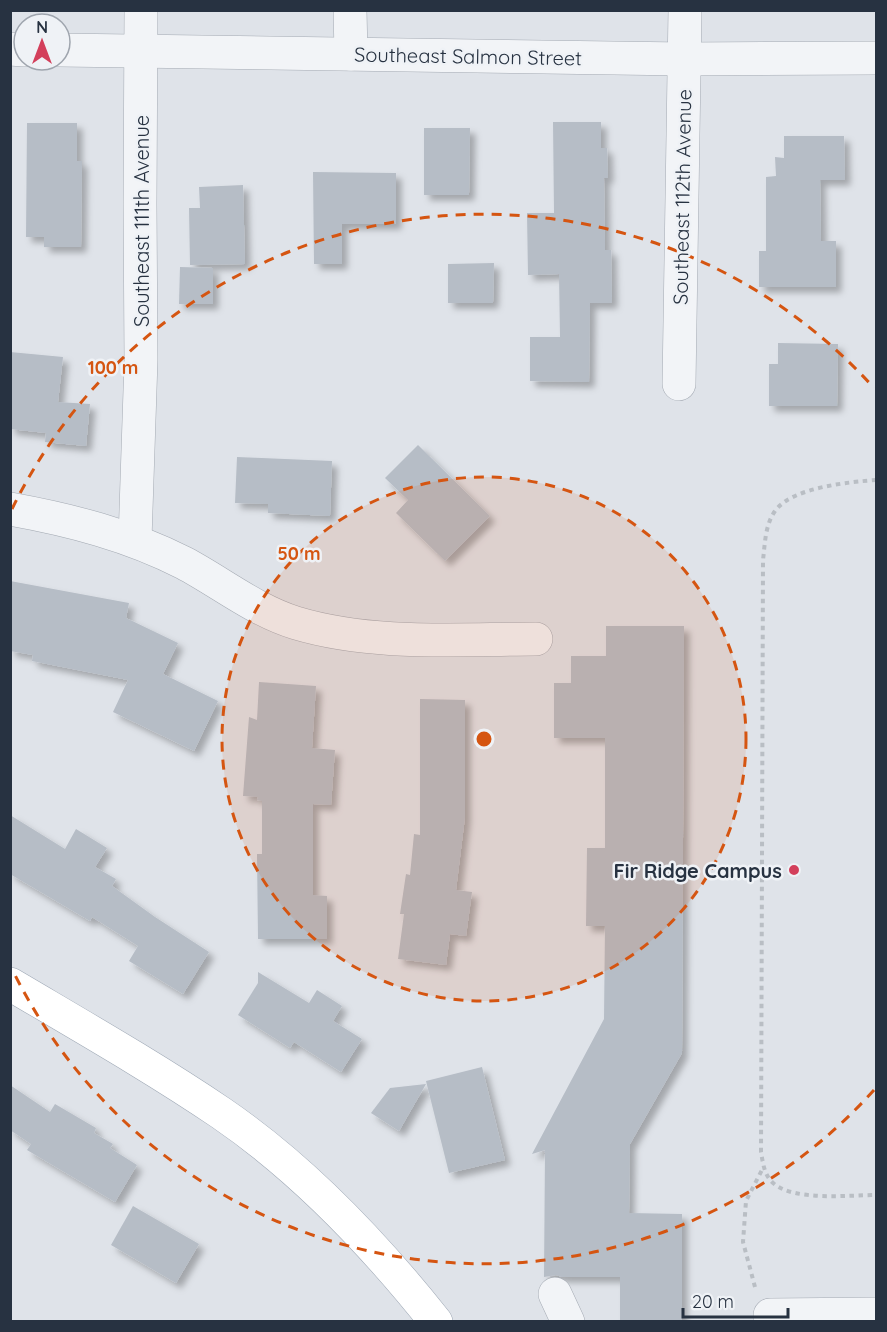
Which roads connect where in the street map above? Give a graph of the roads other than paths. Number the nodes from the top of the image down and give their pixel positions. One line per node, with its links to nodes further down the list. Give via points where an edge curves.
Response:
1 (141, 10): 5 (street, Southeast 111th Avenue)
2 (350, 10): 6 (street)
3 (685, 10): 8 (street, Southeast 112th Avenue)
4 (72, 50): 5 (street, Southeast Salmon Street)
5 (141, 51): 6 (street, Southeast Salmon Street); 11 (street, Southeast 111th Avenue, via 141,360)
6 (351, 54): 8 (street, Southeast Salmon Street)
7 (876, 58): 8 (street, Southeast Salmon Street)
8 (684, 59): 9 (street, Southeast 112th Avenue)
9 (679, 384)
10 (10, 509): 11 (street)
11 (135, 540): 12 (street, via 295,623 368,638)
12 (537, 639)
13 (10, 984): 16 (main road, via 173,1082 255,1140 350,1224)
14 (876, 1314): 15 (street)
15 (770, 1318)
16 (436, 1322)

